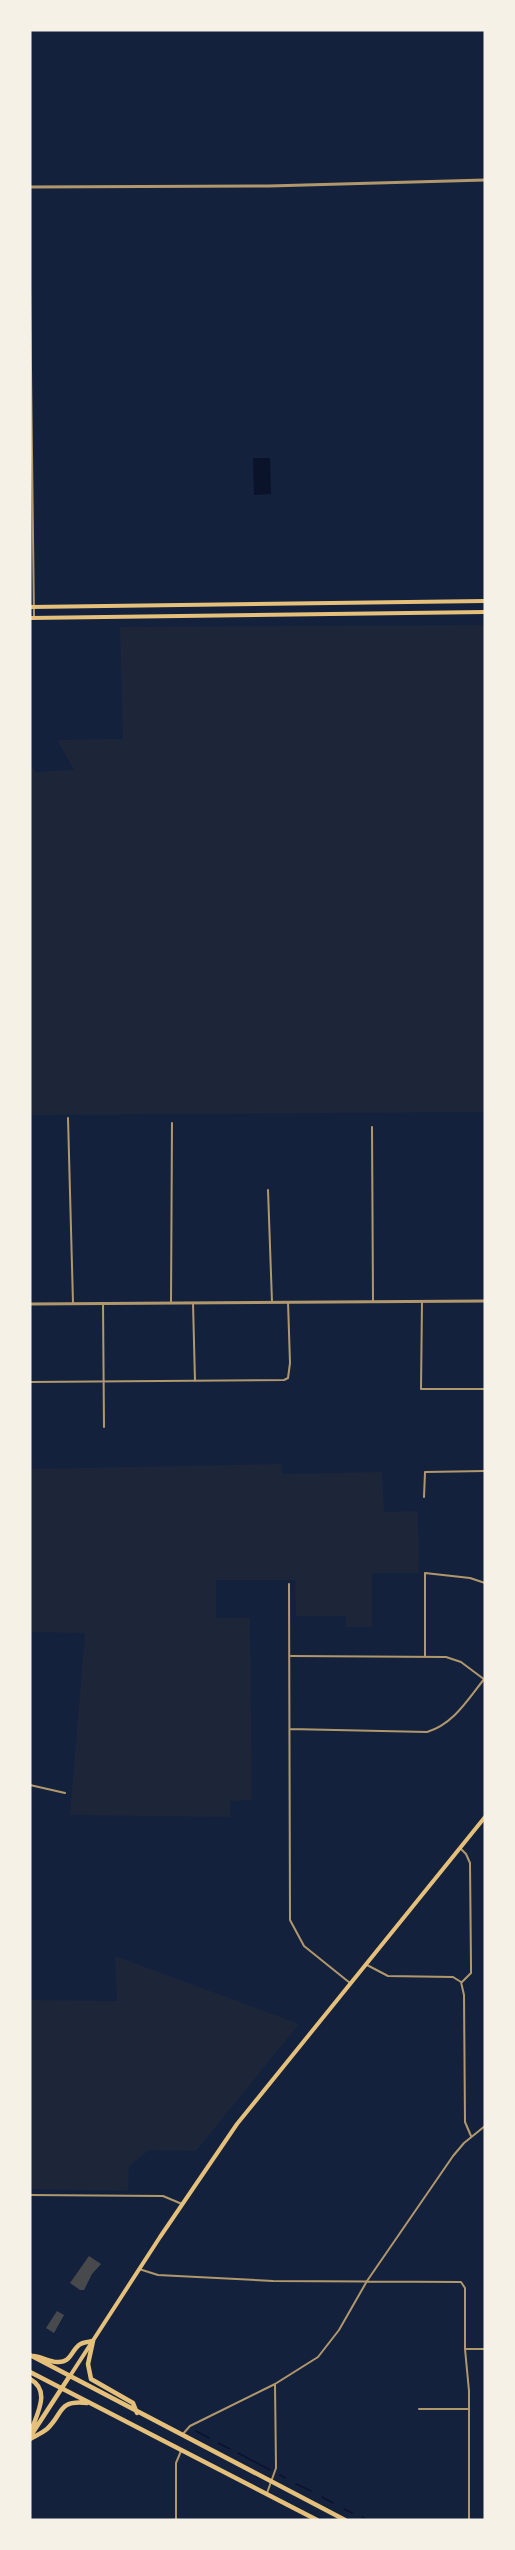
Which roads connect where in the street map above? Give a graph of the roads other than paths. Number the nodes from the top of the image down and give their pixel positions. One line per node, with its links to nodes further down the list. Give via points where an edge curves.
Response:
1 (485, 180): 2 (street)
2 (30, 188)
3 (30, 287): 6 (street)
4 (485, 600): 5 (main road)
5 (398, 602): 6 (main road); 8 (main road)
6 (32, 607): 9 (street)
7 (485, 612): 8 (main road)
8 (398, 613): 9 (main road)
9 (32, 618)
10 (68, 1118): 19 (street)
11 (172, 1123): 21 (street)
12 (372, 1127): 18 (street)
13 (268, 1190): 16 (street)
14 (485, 1300): 15 (street)
15 (422, 1301): 18 (street); 27 (street, via 421,1389)
16 (272, 1302): 17 (street); 22 (street)
17 (288, 1302): 18 (street); 26 (street, via 288,1378)
18 (374, 1302)
19 (73, 1303): 20 (street); 23 (street)
20 (103, 1303): 21 (street); 25 (street)
21 (171, 1303): 22 (street)
22 (193, 1303): 26 (street)
23 (30, 1304)
24 (30, 1382): 25 (street)
25 (104, 1382): 26 (street); 28 (street)
26 (195, 1382)
27 (485, 1389)
28 (104, 1427)
29 (485, 1471): 30 (street, via 425,1472)
30 (424, 1497)
31 (485, 1583): 34 (street, via 425,1573)
32 (289, 1584): 33 (street)
33 (291, 1656): 34 (street); 36 (street)
34 (425, 1657): 35 (street, via 454,1658)
35 (485, 1679): 36 (street, via 451,1720 427,1732)
36 (290, 1729): 43 (street, via 290,1920 304,1946)
37 (30, 1785): 38 (street)
38 (65, 1794)
39 (485, 1817): 40 (main road)
40 (460, 1848): 41 (main road); 42 (street, via 470,1863 471,1966 471,1973)
41 (365, 1964): 42 (street, via 388,1976 453,1977); 43 (main road)
42 (461, 1982): 45 (street, via 465,2121)
43 (350, 1983): 47 (main road, via 256,2099)
44 (485, 2126): 45 (street)
45 (471, 2137): 49 (street, via 453,2156)
46 (30, 2195): 47 (street, via 164,2196)
47 (182, 2205): 48 (main road)
48 (140, 2269): 49 (street, via 158,2275); 50 (main road)
49 (367, 2282): 51 (street, via 464,2284); 57 (street, via 318,2357)
50 (93, 2340): 53 (highway, via 79,2345 64,2361); 55 (main road); 62 (highway, via 88,2364 91,2379 133,2403)
51 (465, 2349): 52 (street); 61 (street)
52 (485, 2349)
53 (31, 2356): 55 (highway)
54 (30, 2372): 58 (highway)
55 (69, 2377): 58 (highway); 62 (highway)
56 (30, 2379): 64 (highway, via 39,2385 42,2396)
57 (275, 2384): 63 (street, via 190,2426); 66 (street, via 276,2468)
58 (62, 2388): 59 (highway); 64 (highway)
59 (89, 2403): 64 (highway, via 64,2405 46,2429); 65 (highway)
60 (419, 2409): 61 (street)
61 (469, 2409): 71 (street)
62 (137, 2413): 63 (highway)
63 (182, 2436): 66 (highway)
64 (30, 2437)
65 (181, 2451): 67 (highway); 68 (street, via 176,2463)
66 (272, 2482): 67 (street); 70 (highway)
67 (266, 2495): 69 (highway)
68 (176, 2520)
69 (317, 2520)
70 (345, 2520)
71 (469, 2520)

